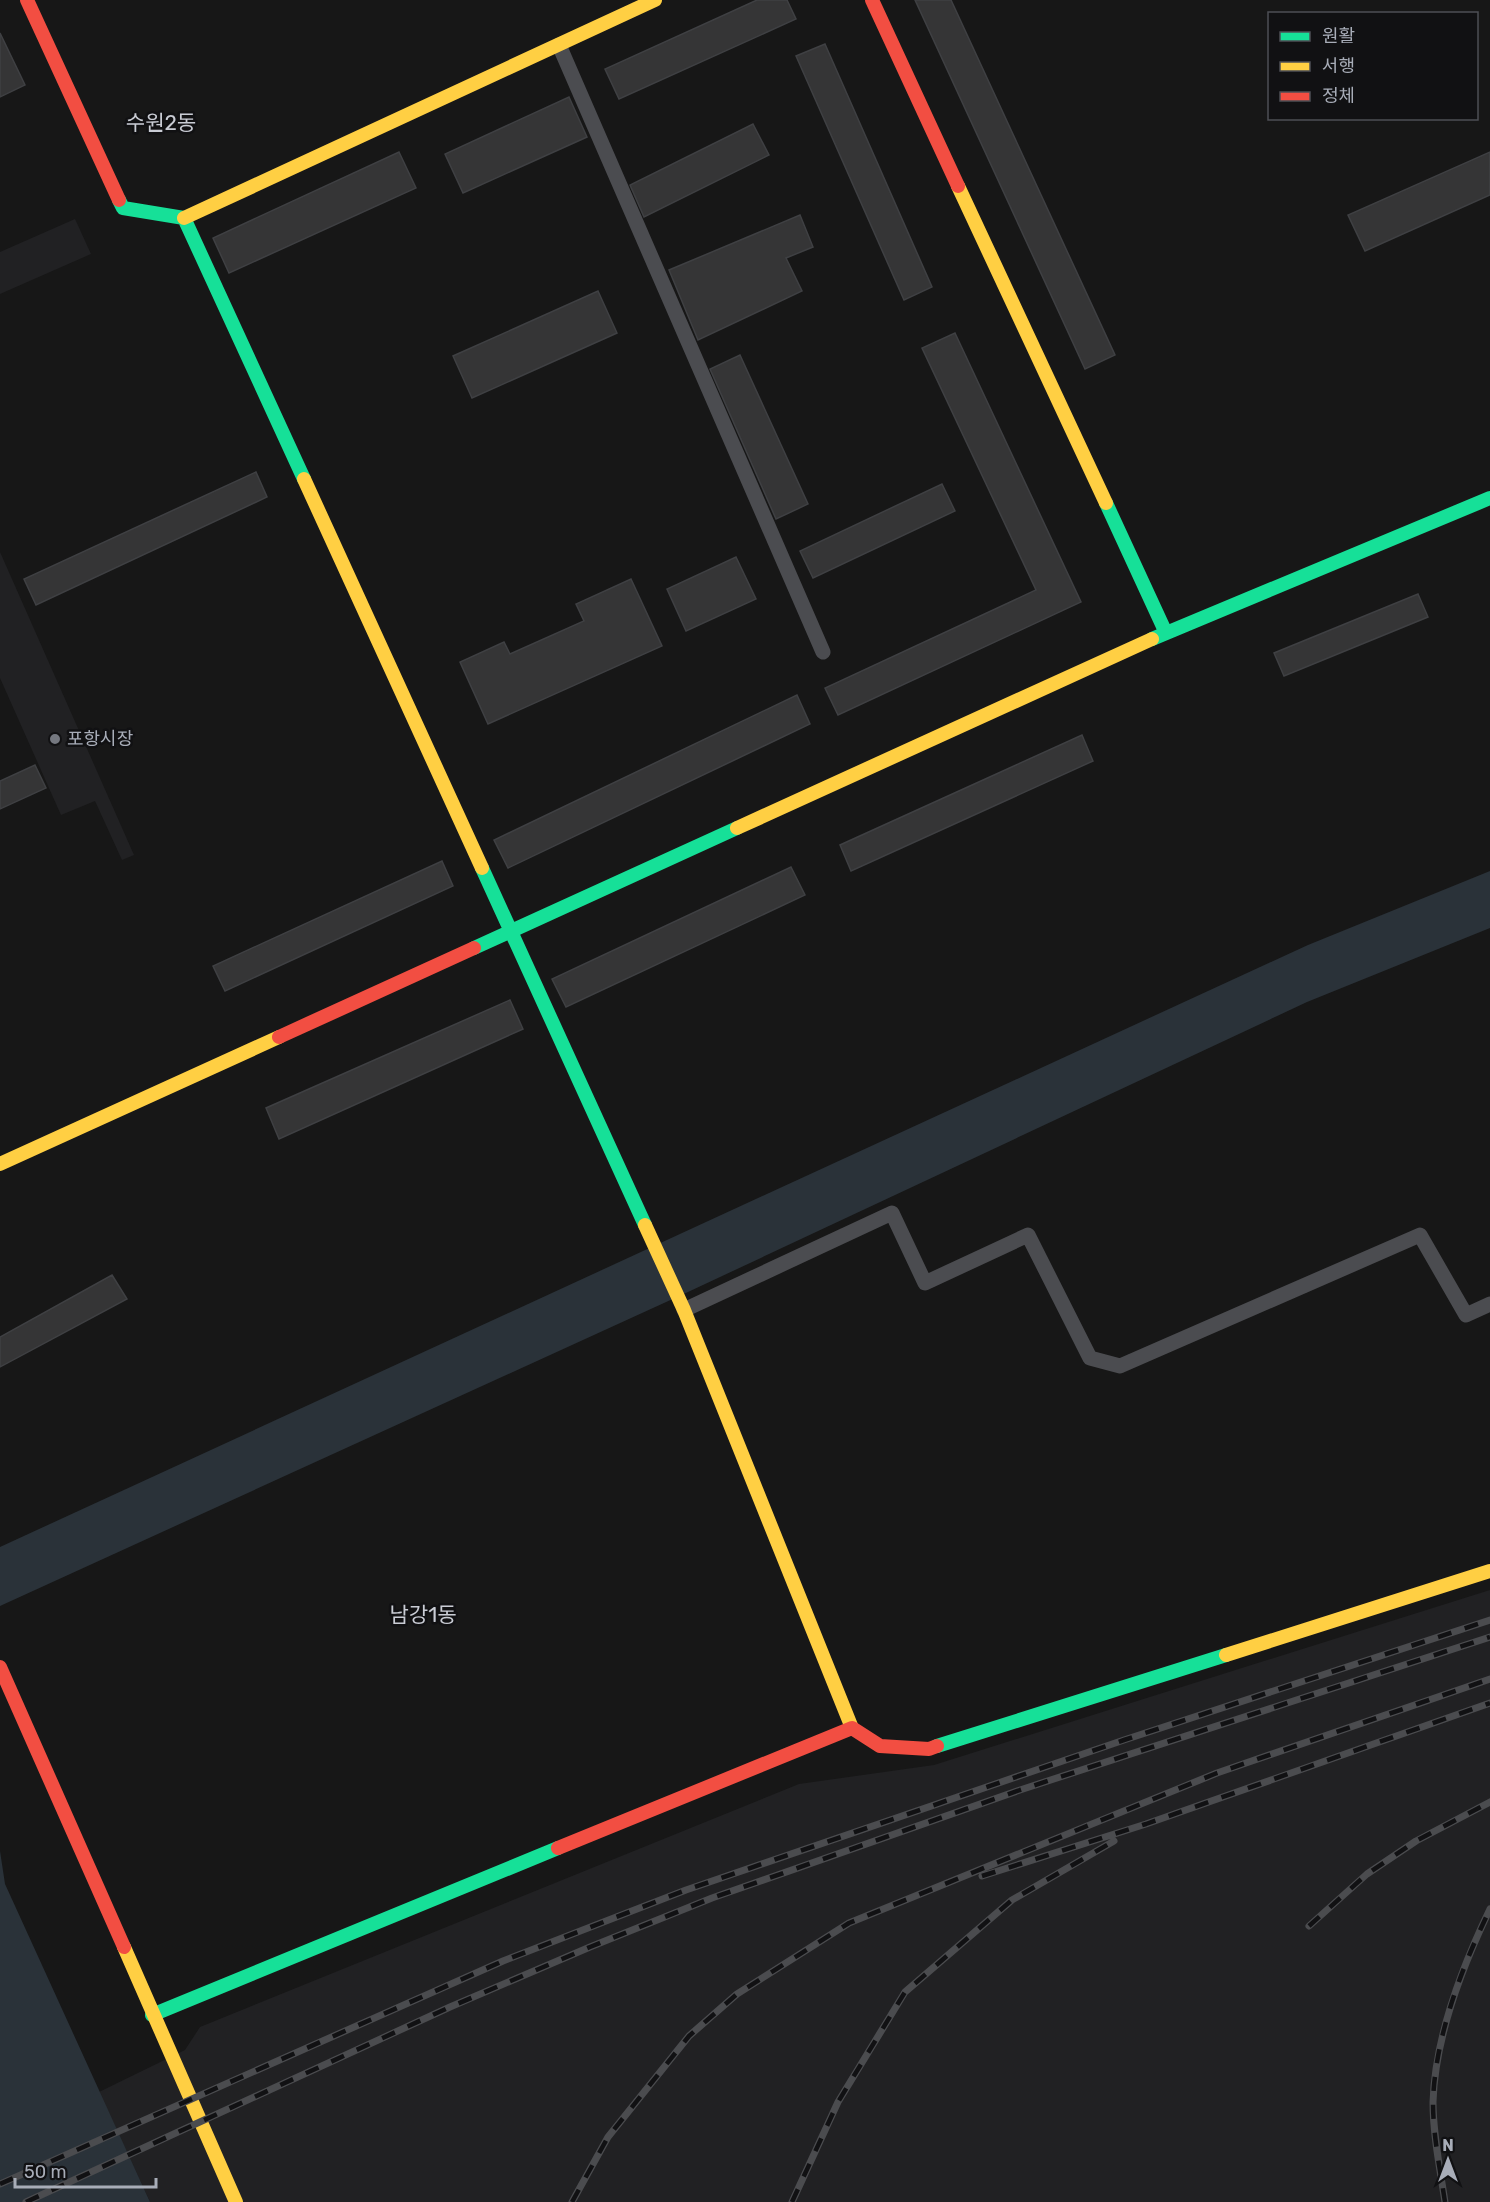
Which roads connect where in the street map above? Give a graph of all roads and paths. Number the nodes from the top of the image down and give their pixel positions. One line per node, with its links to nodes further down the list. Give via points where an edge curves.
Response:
1 (27, 0): 5 (main road, via 123,207)
2 (655, 0): 4 (main road)
3 (872, 0): 7 (main road)
4 (560, 45): 5 (main road); 8 (street)
5 (184, 218): 9 (main road)
6 (1490, 498): 7 (main road)
7 (1166, 633): 9 (main road)
8 (823, 652)
9 (512, 930): 10 (main road); 12 (main road)
10 (0, 1164)
11 (1490, 1304): 12 (street, via 1466,1315 1420,1235 1120,1366 1090,1358 1028,1235 925,1283 892,1213)
12 (684, 1310): 15 (main road)
13 (1490, 1571): 15 (main road, via 929,1749 880,1746)
14 (0, 1667): 16 (main road)
15 (852, 1728): 16 (main road)
16 (152, 2015): 17 (main road)
17 (236, 2202)

